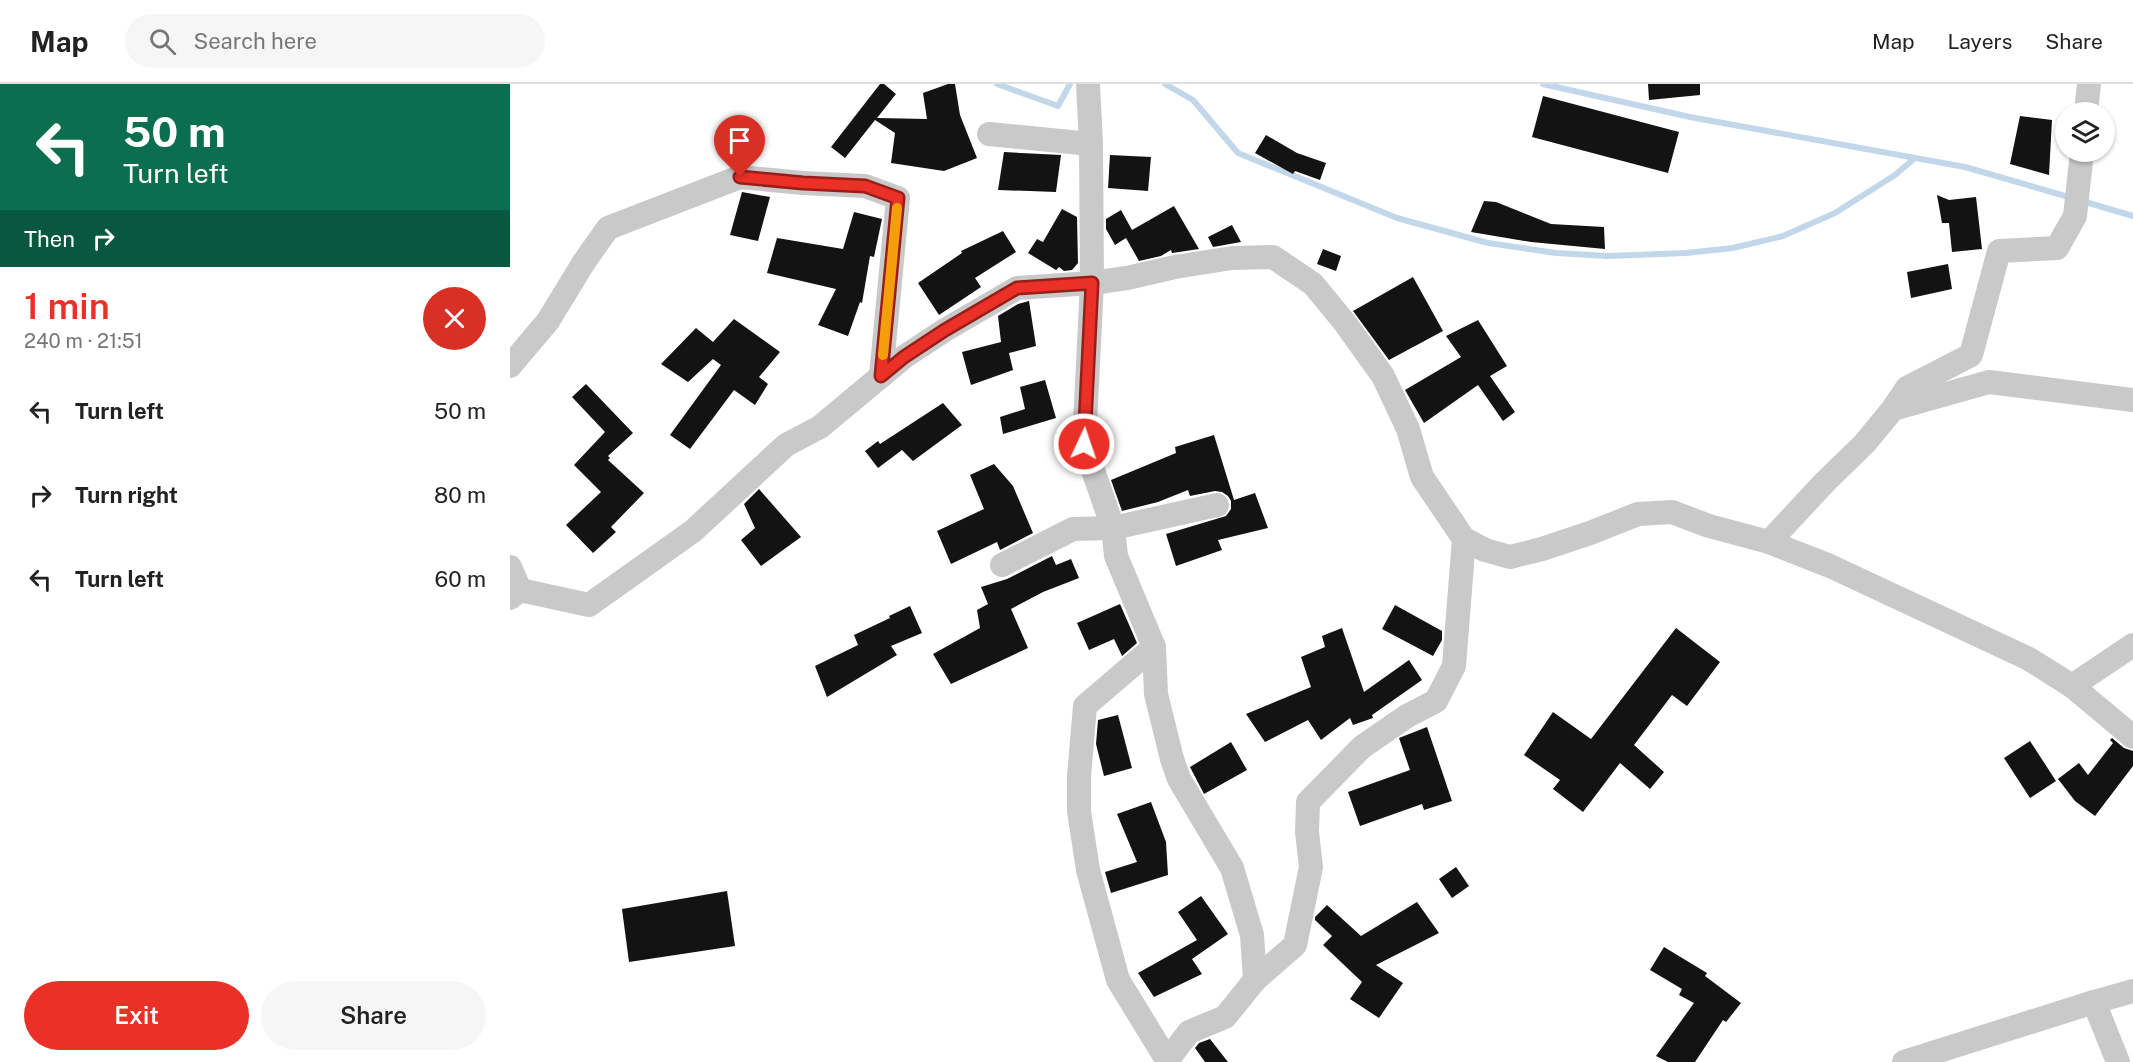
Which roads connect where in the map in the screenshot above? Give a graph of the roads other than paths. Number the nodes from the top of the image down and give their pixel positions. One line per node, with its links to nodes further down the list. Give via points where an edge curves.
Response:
1 (1088, 84): 5 (street)
2 (2089, 84): 3 (street)
3 (2087, 102)
4 (989, 134): 5 (street)
5 (1091, 144): 7 (street)
6 (2081, 162): 11 (street, via 2076,213 2057,248 1999,251 1971,355 1907,388)
7 (1092, 283): 9 (street, via 1017,288 945,330); 13 (street, via 1084,444); 14 (street, via 1232,258 1274,257 1313,284 1383,376 1408,429 1422,477)
8 (510, 366): 9 (street, via 548,321 608,228 740,177 865,186 898,198)
9 (881, 376): 18 (street, via 820,427 786,445 693,531 589,605)
10 (2133, 399): 11 (street, via 1989,382)
11 (1893, 409): 15 (street)
12 (1217, 505): 13 (street)
13 (1113, 528): 16 (street, via 1073,529); 20 (street, via 1116,555)
14 (1464, 538): 15 (street, via 1485,550 1510,557 1638,514 1672,512); 23 (street, via 1454,666 1436,701 1362,747 1308,802 1311,867 1295,945)
15 (1770, 542): 21 (street, via 2029,659)
16 (1002, 565)
17 (510, 567): 18 (street)
18 (515, 594)
19 (2133, 645): 21 (street)
20 (1154, 647): 23 (street, via 1156,694 1172,759 1179,779 1232,868 1252,935); 26 (street, via 1085,706 1079,811 1088,870 1118,981)
21 (2072, 686): 22 (street)
22 (2133, 737)
23 (1255, 980): 26 (street, via 1225,1017 1189,1032)
24 (2133, 992): 25 (street)
25 (2094, 1002): 27 (street); 28 (street)
26 (1167, 1061)
27 (1904, 1062)
28 (2118, 1062)

